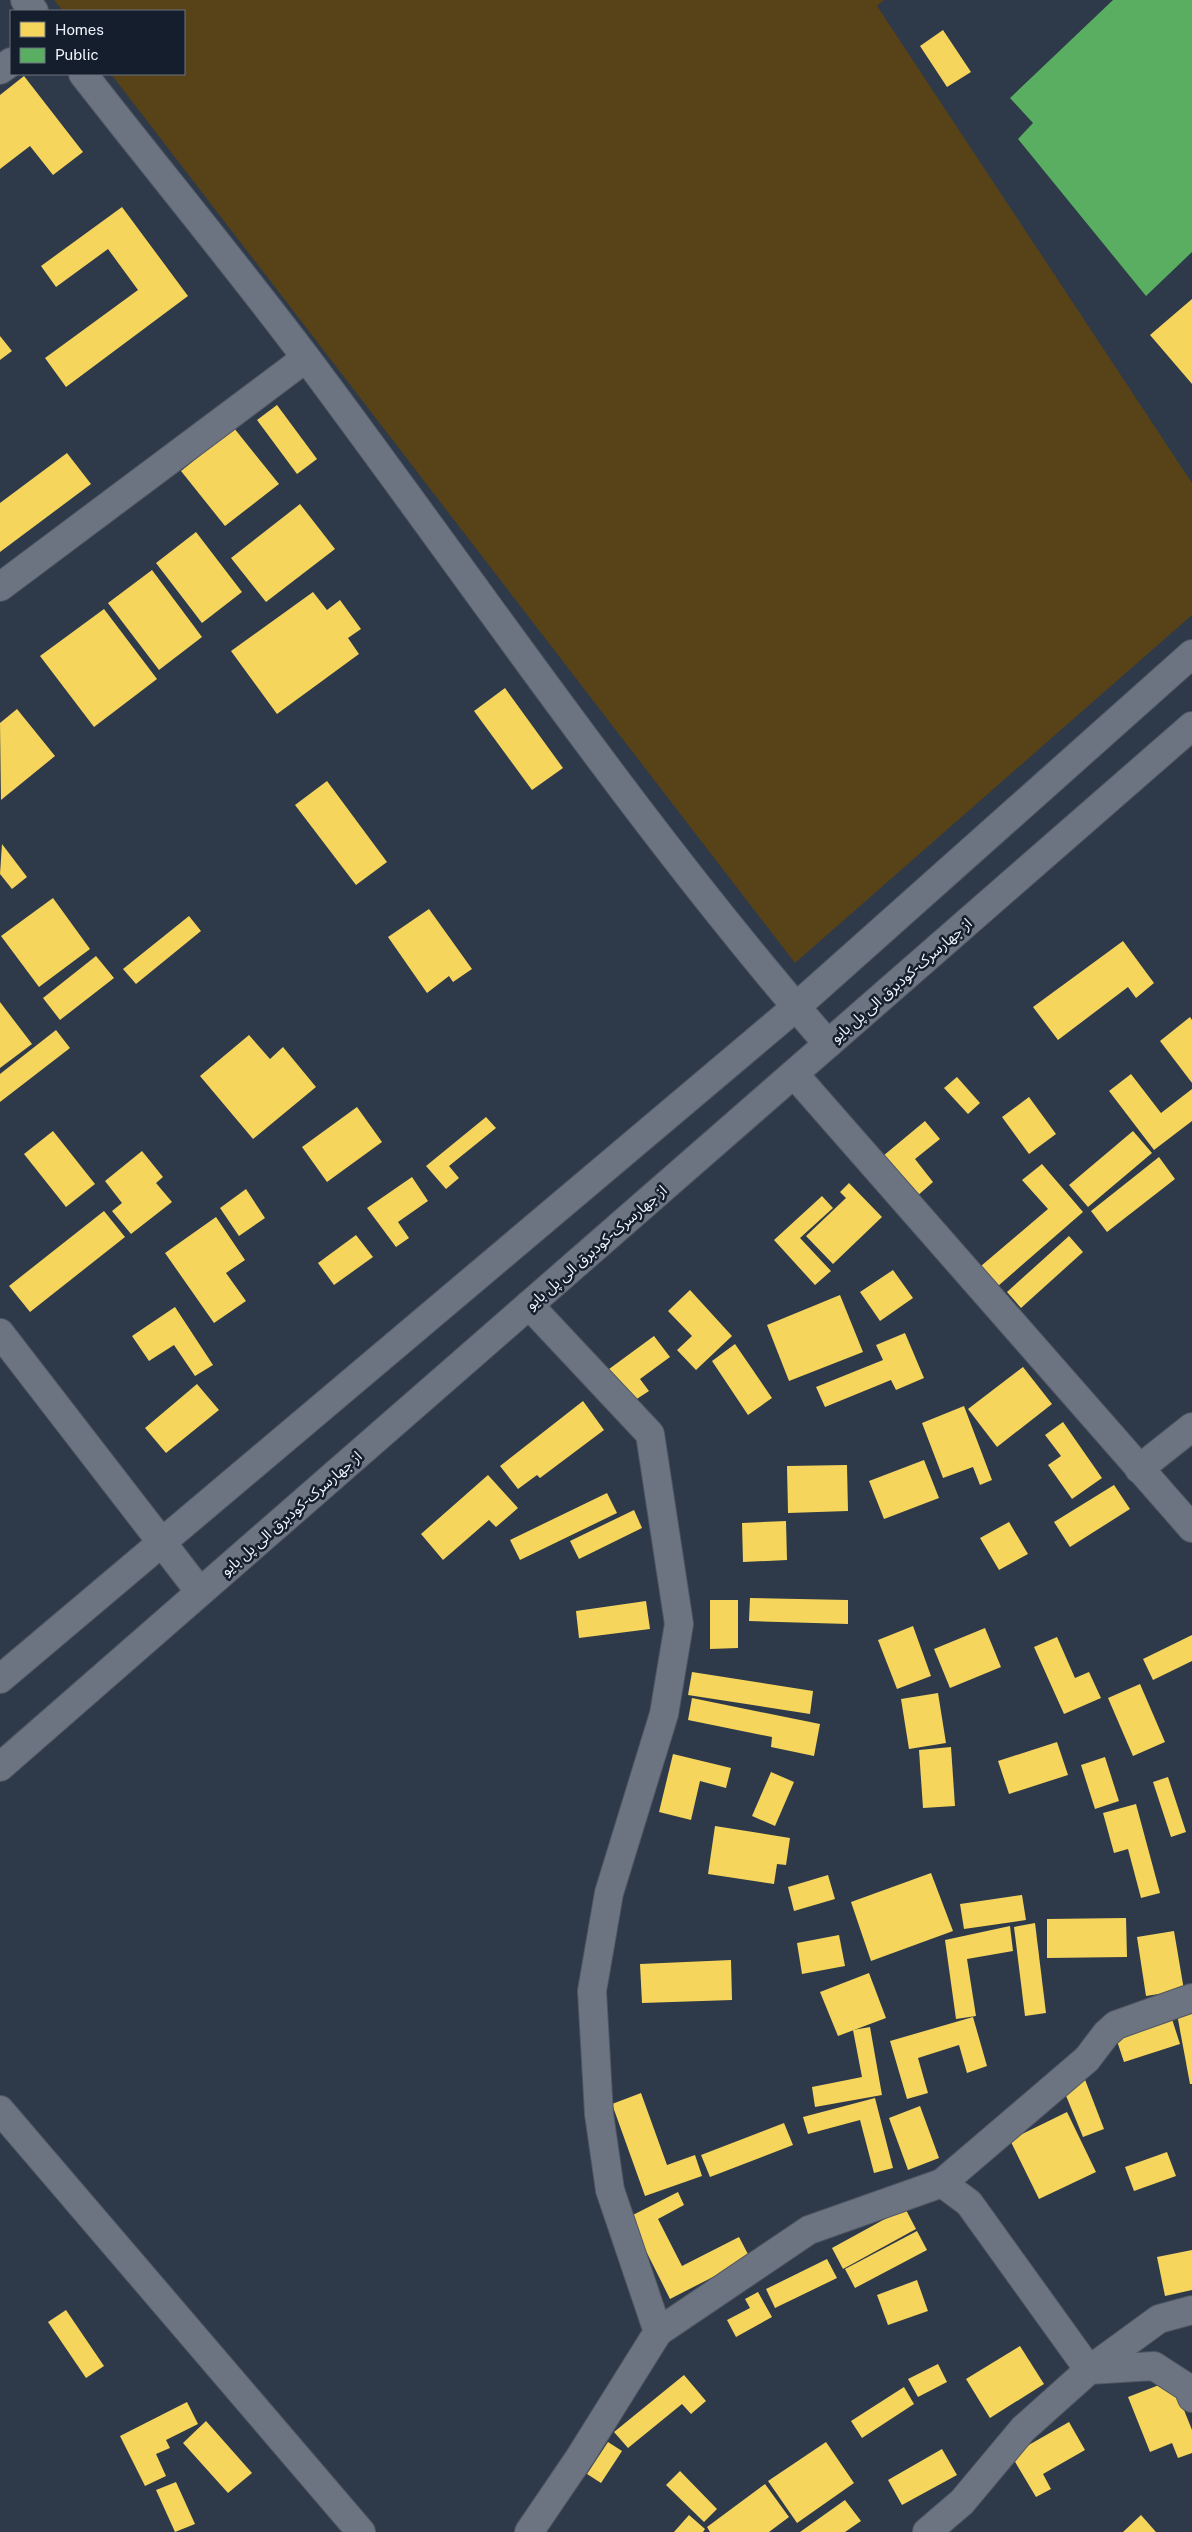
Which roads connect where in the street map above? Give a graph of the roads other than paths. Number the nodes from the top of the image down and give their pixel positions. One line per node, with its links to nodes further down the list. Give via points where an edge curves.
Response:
1 (25, 0): 2 (street)
2 (33, 10)
3 (84, 75): 4 (street)
4 (306, 358): 5 (street); 8 (street, via 623,791)
5 (0, 587)
6 (1192, 654): 8 (street)
7 (1192, 726): 9 (street, از جهارسرک-کودبرق الی پل بایو)
8 (796, 1007): 9 (street); 16 (street)
9 (828, 1044): 10 (street, از جهارسرک-کودبرق الی پل بایو)
10 (794, 1074): 11 (street, از جهارسرک-کودبرق الی پل بایو); 14 (street)
11 (529, 1305): 17 (street, از جهارسرک-کودبرق الی پل بایو); 24 (street, via 650,1434 679,1624 664,1714 609,1893 592,1991 600,2114 610,2190)
12 (0, 1333): 16 (street)
13 (1192, 1426): 14 (street)
14 (1140, 1469): 15 (street)
15 (1192, 1528)
16 (162, 1542): 17 (street); 18 (street)
17 (200, 1592): 19 (street, از جهارسرک-کودبرق الی پل بایو)
18 (0, 1679)
19 (0, 1767)
20 (1192, 1998): 22 (street, via 1116,2025 1080,2066)
21 (0, 2110): 27 (street)
22 (942, 2183): 24 (street, via 809,2230); 25 (street, via 969,2203)
23 (1192, 2310): 25 (street, via 1159,2318)
24 (658, 2332): 28 (street)
25 (1089, 2370): 26 (street, via 1154,2366 1188,2388); 29 (street, via 1024,2428 962,2502)
26 (1192, 2398)
27 (361, 2532)
28 (529, 2532)
29 (928, 2532)

